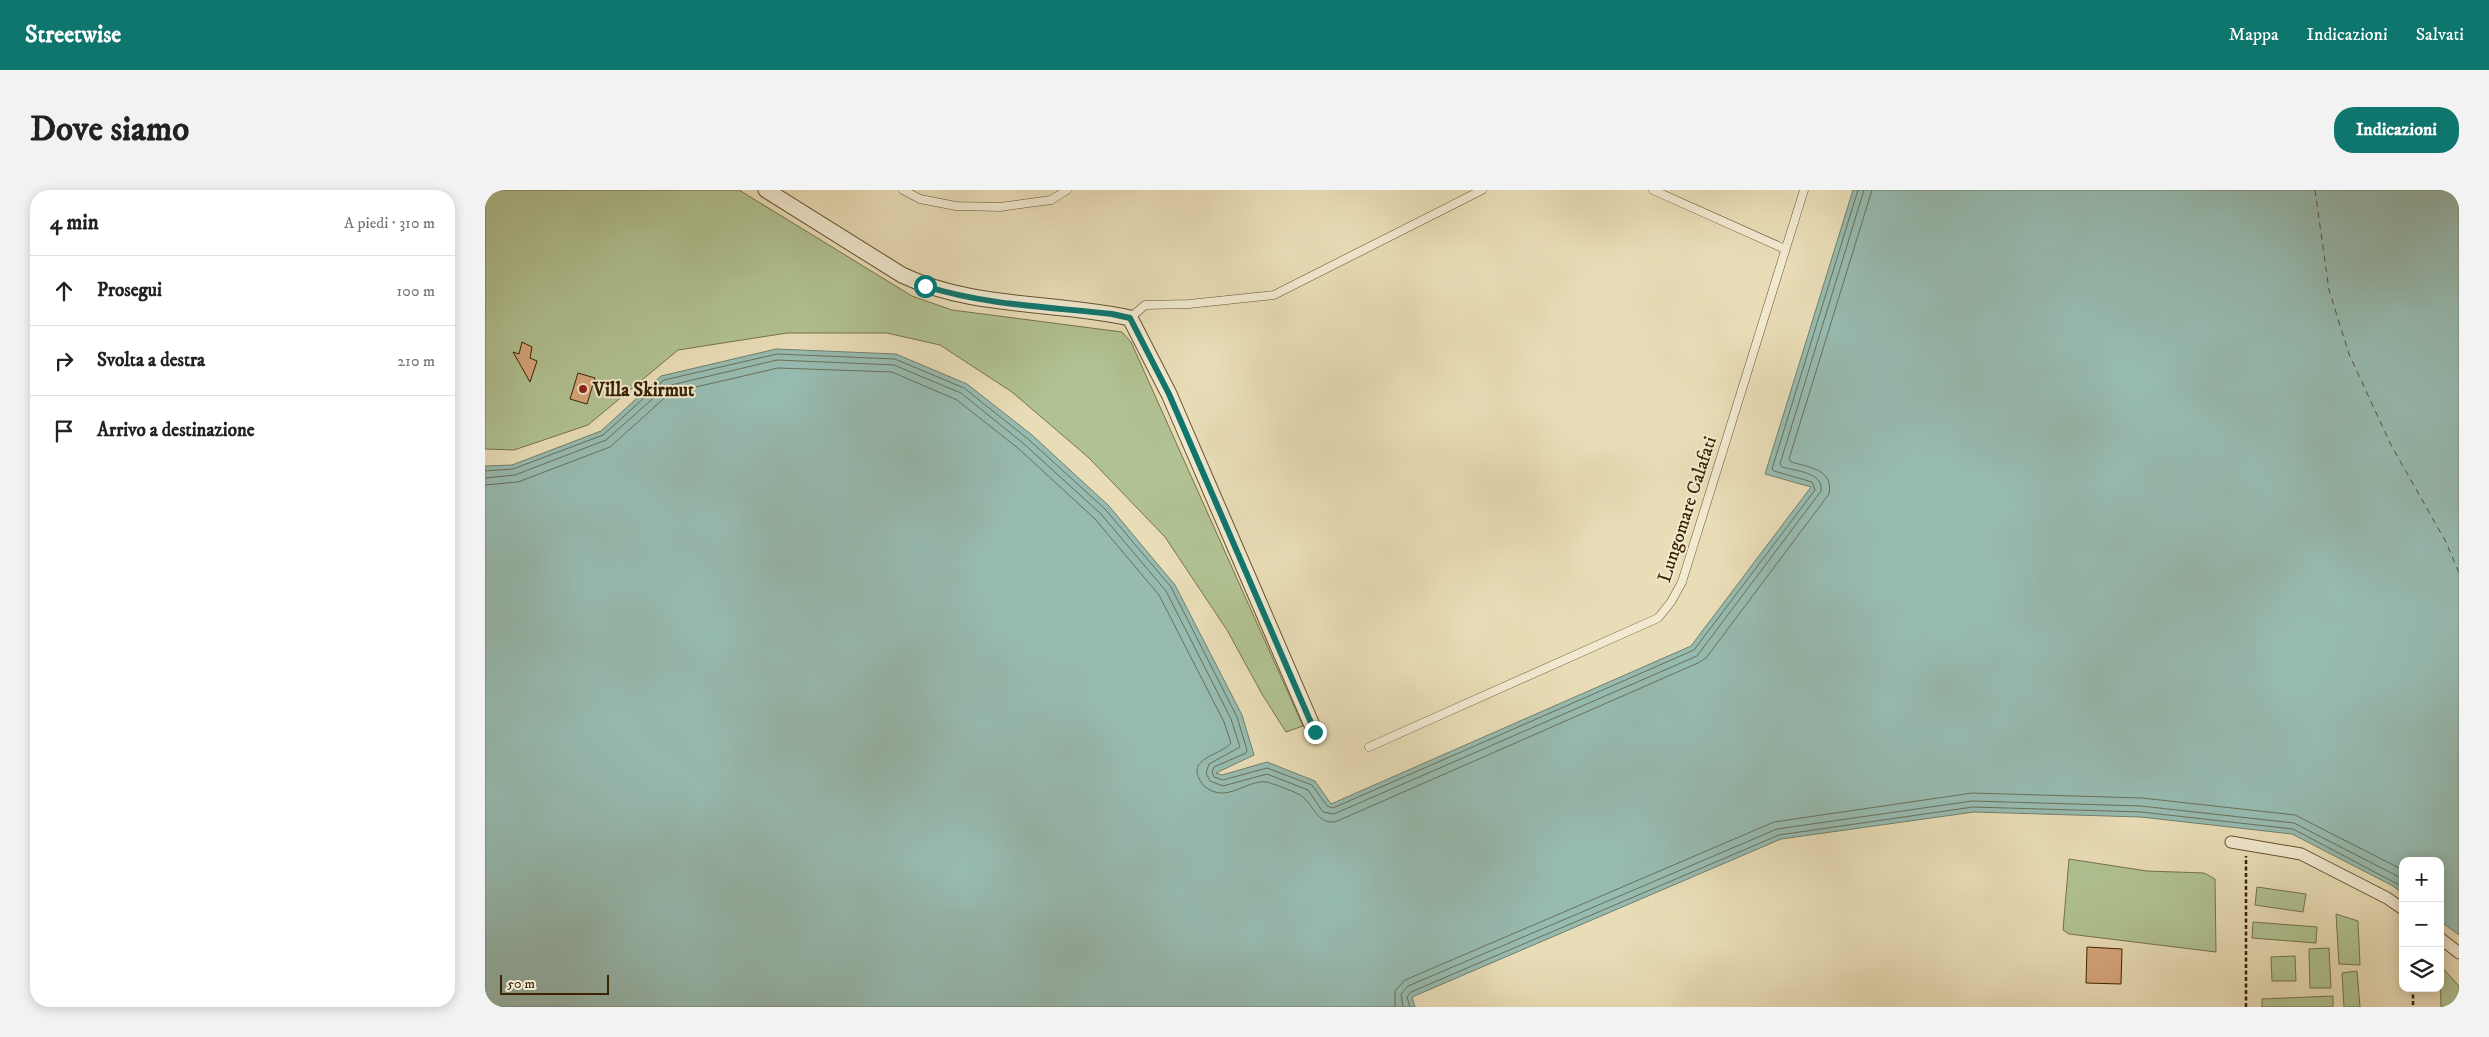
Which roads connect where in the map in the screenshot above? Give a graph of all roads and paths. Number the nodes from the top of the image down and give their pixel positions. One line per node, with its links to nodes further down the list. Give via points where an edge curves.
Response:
1 (766, 190): 8 (street, via 925,286 946,293)
2 (903, 190): 3 (lane, via 921,199 956,206 1000,207 1051,200)
3 (1067, 190)
4 (1482, 190): 8 (lane, via 1274,295 1145,305)
5 (1653, 190): 7 (lane)
6 (1803, 190): 7 (lane, Lungomare Calafati)
7 (1785, 249): 10 (lane, Lungomare Calafati, via 1682,582 1658,618)
8 (1130, 318): 9 (street, via 1169,394)
9 (1315, 732)
10 (1369, 747)
11 (2231, 842): 12 (street)
12 (2246, 845): 13 (street, via 2301,854); 17 (path)
13 (2399, 907)
14 (2444, 941): 15 (street)
15 (2459, 953)
16 (2413, 992): 18 (path)
17 (2246, 1007)
18 (2413, 1007)

